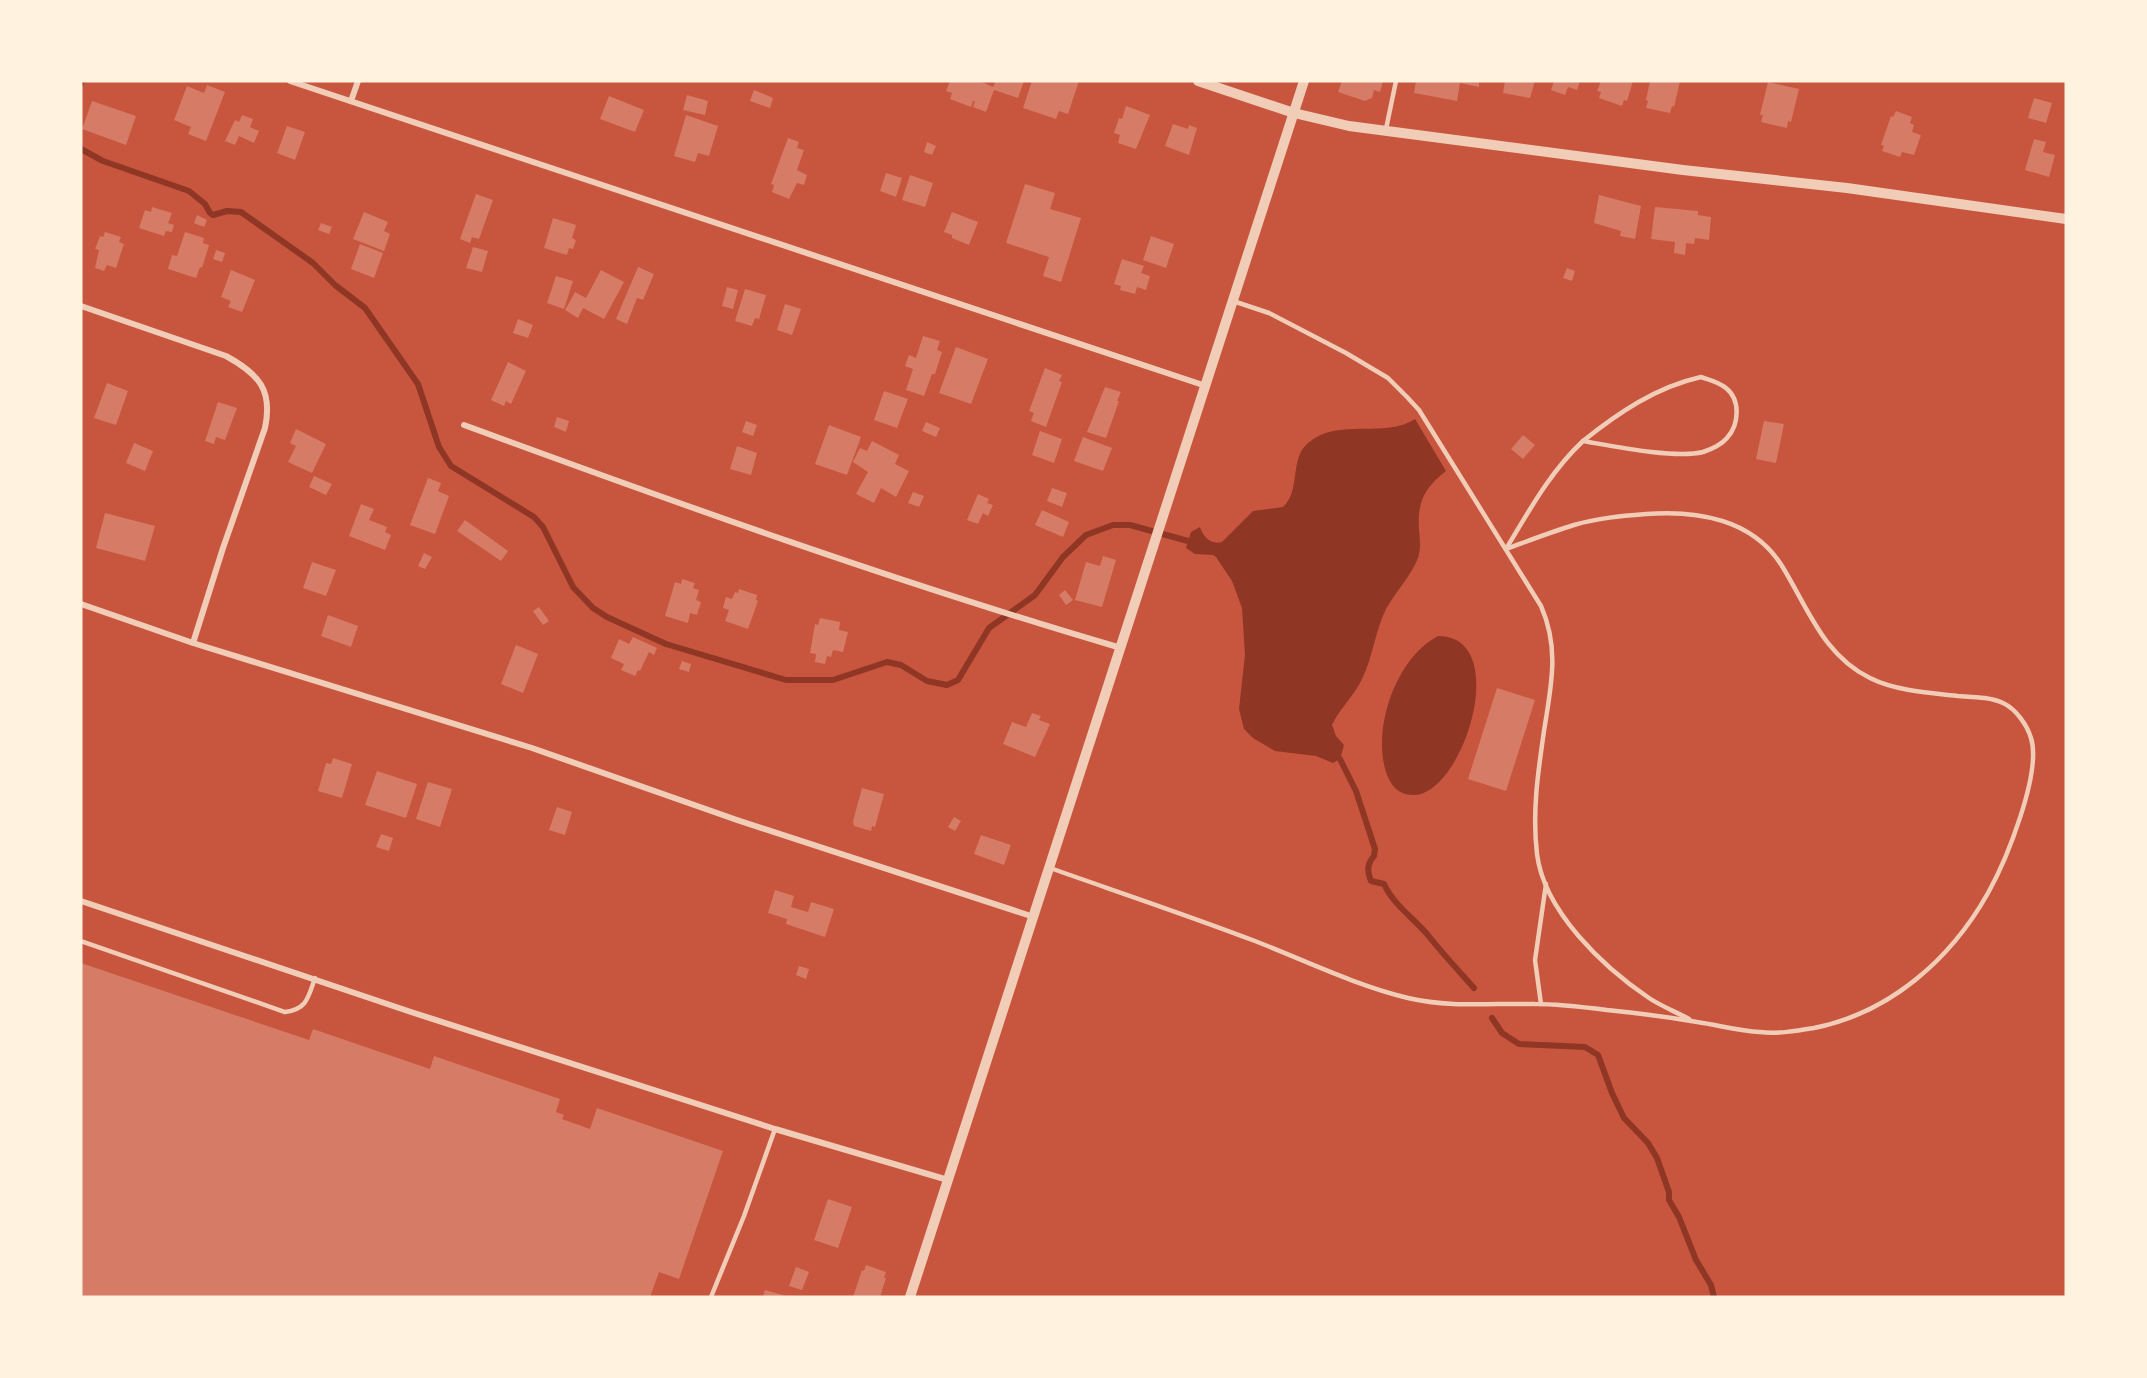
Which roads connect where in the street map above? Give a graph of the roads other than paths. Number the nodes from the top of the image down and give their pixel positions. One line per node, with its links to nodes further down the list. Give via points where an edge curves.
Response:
1 (290, 81): 6 (street)
2 (358, 81): 6 (street)
3 (1198, 81): 7 (street)
4 (1304, 81): 7 (street)
5 (1396, 81): 8 (lane)
6 (351, 101): 12 (street)
7 (1294, 113): 8 (street); 10 (street)
8 (1385, 132): 9 (street)
9 (2066, 219)
10 (1233, 301): 12 (street); 15 (lane, via 1269,313 1388,378 1419,410)
11 (81, 306): 17 (street, via 219,353 241,364 261,382 267,397 265,428)
12 (1206, 386): 18 (street)
13 (464, 425): 18 (street, via 834,558)
14 (1583, 441): 14 (lane, via 1644,398 1701,378 1729,389 1738,413 1728,438 1701,452 1684,454); 15 (lane, via 1564,458 1546,483)
15 (1506, 549): 20 (lane, via 1541,606 1552,639 1552,676 1534,803 1537,856); 26 (lane, via 1611,516 1671,512 1724,521 1769,548 1820,633 1840,659 1855,670 1897,687 2004,704 2023,722 2032,741 2033,766 2027,793 1991,888 1952,945 1919,978 1855,1016 1814,1028 1762,1033)
16 (81, 604): 17 (street)
17 (193, 643): 22 (street, via 532,748)
18 (1121, 648): 19 (street)
19 (1050, 868): 22 (street); 25 (lane, via 1396,994 1449,1004)
20 (1546, 884): 25 (lane, via 1535,960); 26 (lane, via 1560,911 1600,959 1651,999)
21 (81, 901): 24 (street)
22 (1034, 917): 28 (street)
23 (81, 941): 24 (lane, via 285,1012 298,1010 308,999)
24 (315, 978): 27 (street)
25 (1541, 1004): 26 (lane)
26 (1694, 1021)
27 (775, 1129): 28 (street); 29 (lane)
28 (948, 1180): 30 (street)
29 (711, 1297)
30 (910, 1297)

